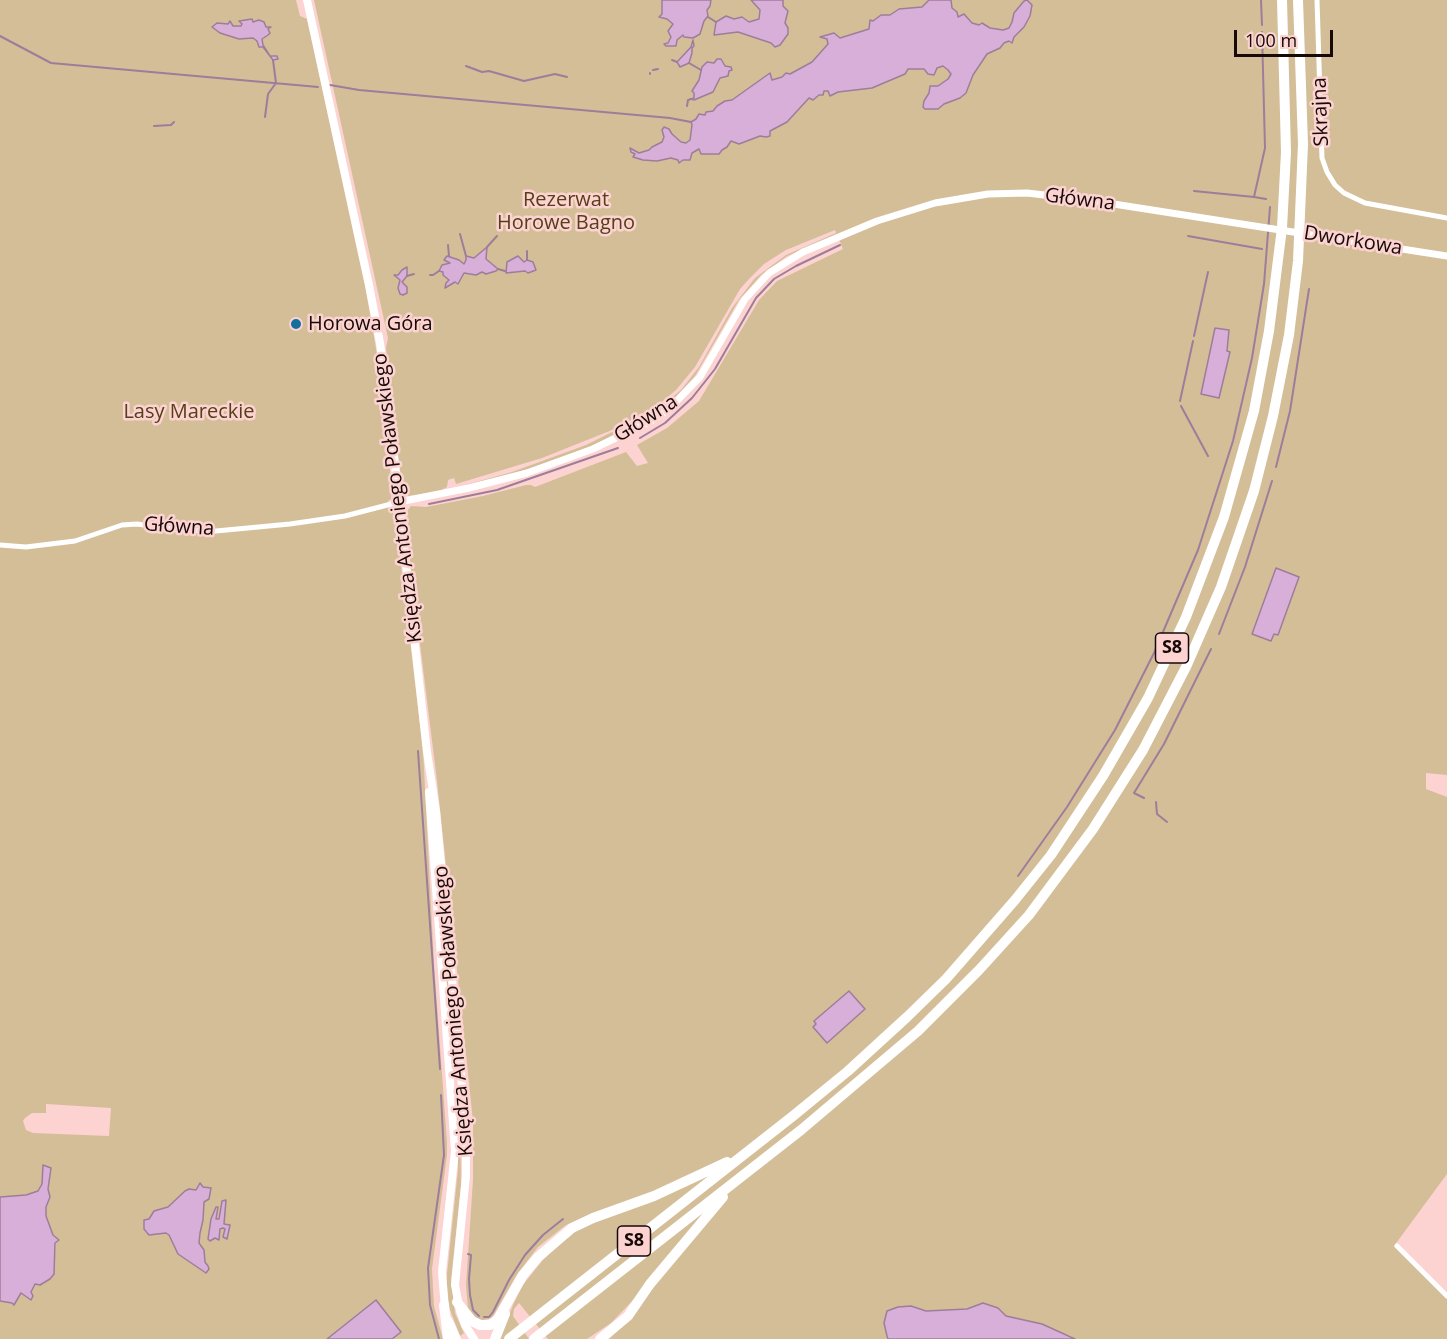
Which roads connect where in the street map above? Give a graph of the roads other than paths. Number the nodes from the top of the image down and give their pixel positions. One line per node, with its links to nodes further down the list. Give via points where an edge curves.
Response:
1 (307, 0): 9 (main road, Księdza Antoniego Poławskiego, via 380,343)
2 (1282, 0): 12 (highway, S8, via 1286,152 1279,259 1264,365 1235,484 1186,617 1148,698 1078,816 1009,908 946,979 880,1043)
3 (1298, 0): 13 (highway, S8, via 1302,162 1298,261 1289,335 1266,448 1236,547 1186,667 1106,810 1010,937 918,1031)
4 (1317, 0): 5 (street, Skrajna, via 1322,158)
5 (1335, 185): 6 (street, Dworkowa, via 1365,203)
6 (1447, 218)
7 (1260, 226): 8 (street, Dworkowa); 9 (street, Główna, via 1027,193 972,196 912,209 803,252 768,273 745,299 700,376 669,409 651,421 593,449 527,473)
8 (1447, 256)
9 (399, 502): 10 (street, Główna, via 345,516 290,524 216,531 122,525 75,541 26,547); 11 (main road, Księdza Antoniego Poławskiego)
10 (0, 545)
11 (427, 752): 17 (main road, Księdza Antoniego Poławskiego, via 466,1128); 18 (main road, Księdza Antoniego Poławskiego, via 454,1151 442,1272)
12 (746, 1153): 16 (highway, via 572,1228 538,1257); 23 (highway, S8)
13 (736, 1180): 24 (highway, S8); 25 (highway, via 628,1316)
14 (1397, 1246): 15 (street)
15 (1447, 1296)
16 (511, 1297): 17 (highway, via 498,1319 486,1325 472,1321); 22 (highway)
17 (457, 1302): 21 (main road, Księdza Antoniego Poławskiego)
18 (444, 1305): 19 (highway); 20 (main road, Księdza Antoniego Poławskiego)
19 (448, 1339)
20 (457, 1339)
21 (474, 1339)
22 (495, 1339)
23 (509, 1339)
24 (534, 1339)
25 (600, 1339)

